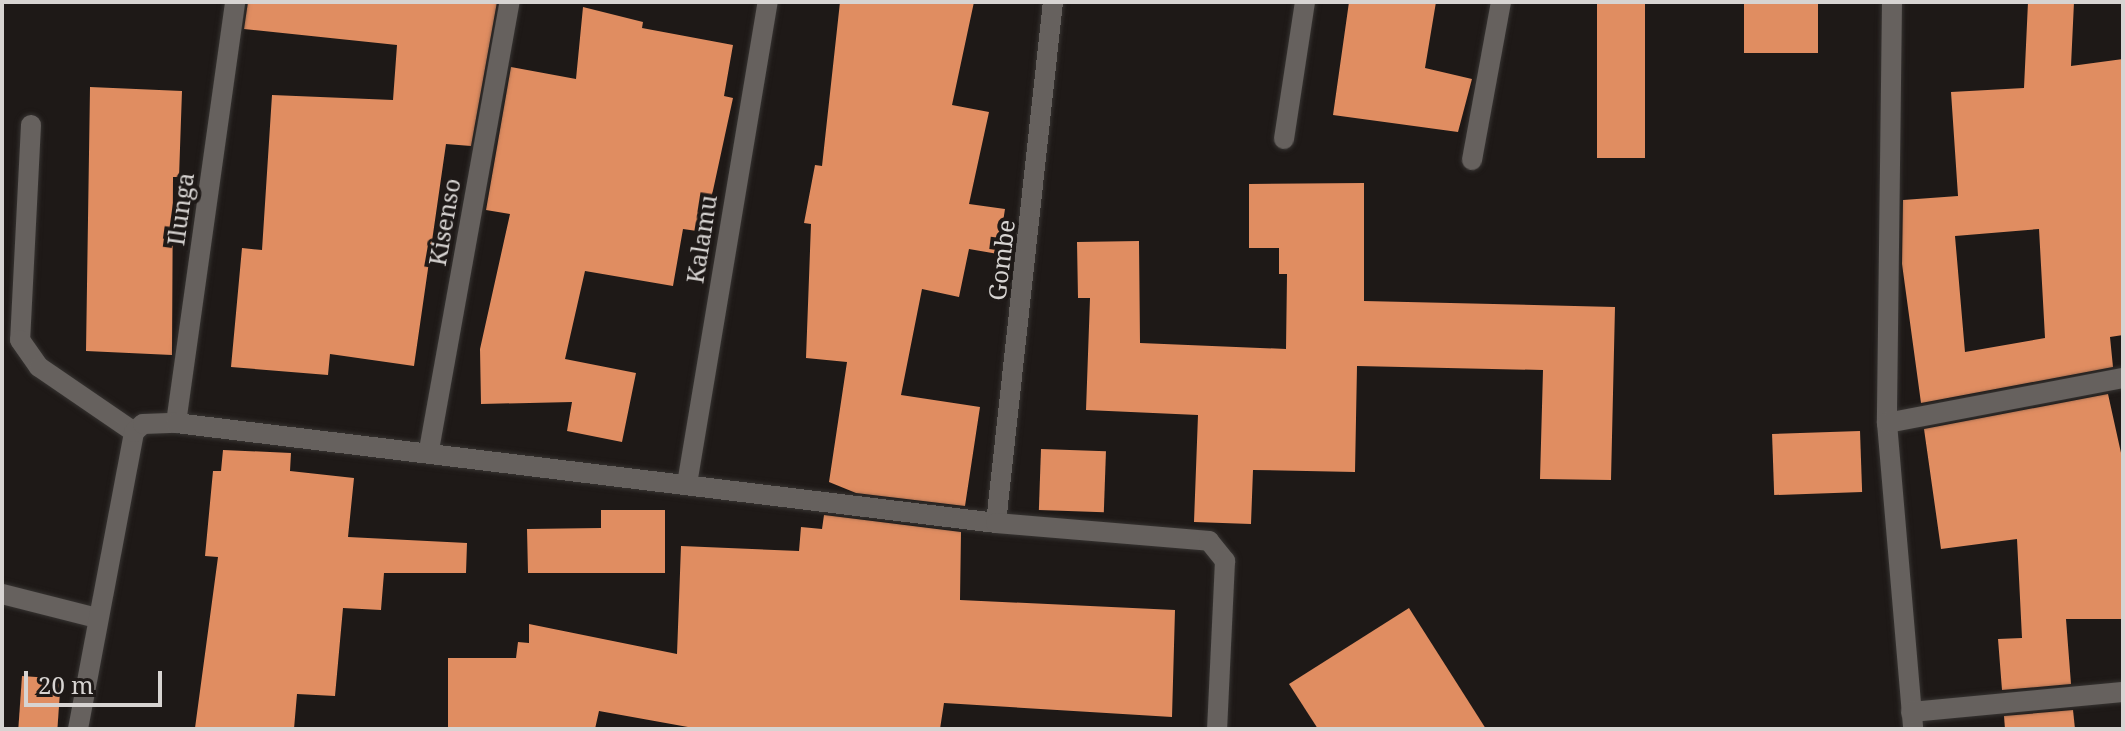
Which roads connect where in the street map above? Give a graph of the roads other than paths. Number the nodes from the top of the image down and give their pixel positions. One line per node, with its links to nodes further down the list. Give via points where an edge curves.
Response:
1 (235, 2): 12 (street, Ilunga)
2 (510, 2): 15 (street, Kisenso)
3 (768, 2): 16 (street, Kalamu)
4 (1053, 2): 17 (street, Gombe)
5 (1305, 2): 9 (street)
6 (1501, 2): 10 (street)
7 (1892, 2): 13 (street)
8 (31, 125): 14 (street, via 20,340 39,367)
9 (1284, 139)
10 (1472, 160)
11 (2123, 378): 13 (street)
12 (176, 423): 14 (street, via 143,424); 15 (street)
13 (1887, 423): 21 (street)
14 (134, 432): 19 (street)
15 (429, 450): 16 (street)
16 (687, 484): 17 (street)
17 (996, 523): 23 (street, via 1209,541 1222,549)
18 (2, 594): 19 (street)
19 (97, 618): 22 (street)
20 (2123, 692): 21 (street)
21 (1912, 721)
22 (78, 729)
23 (1217, 729)

